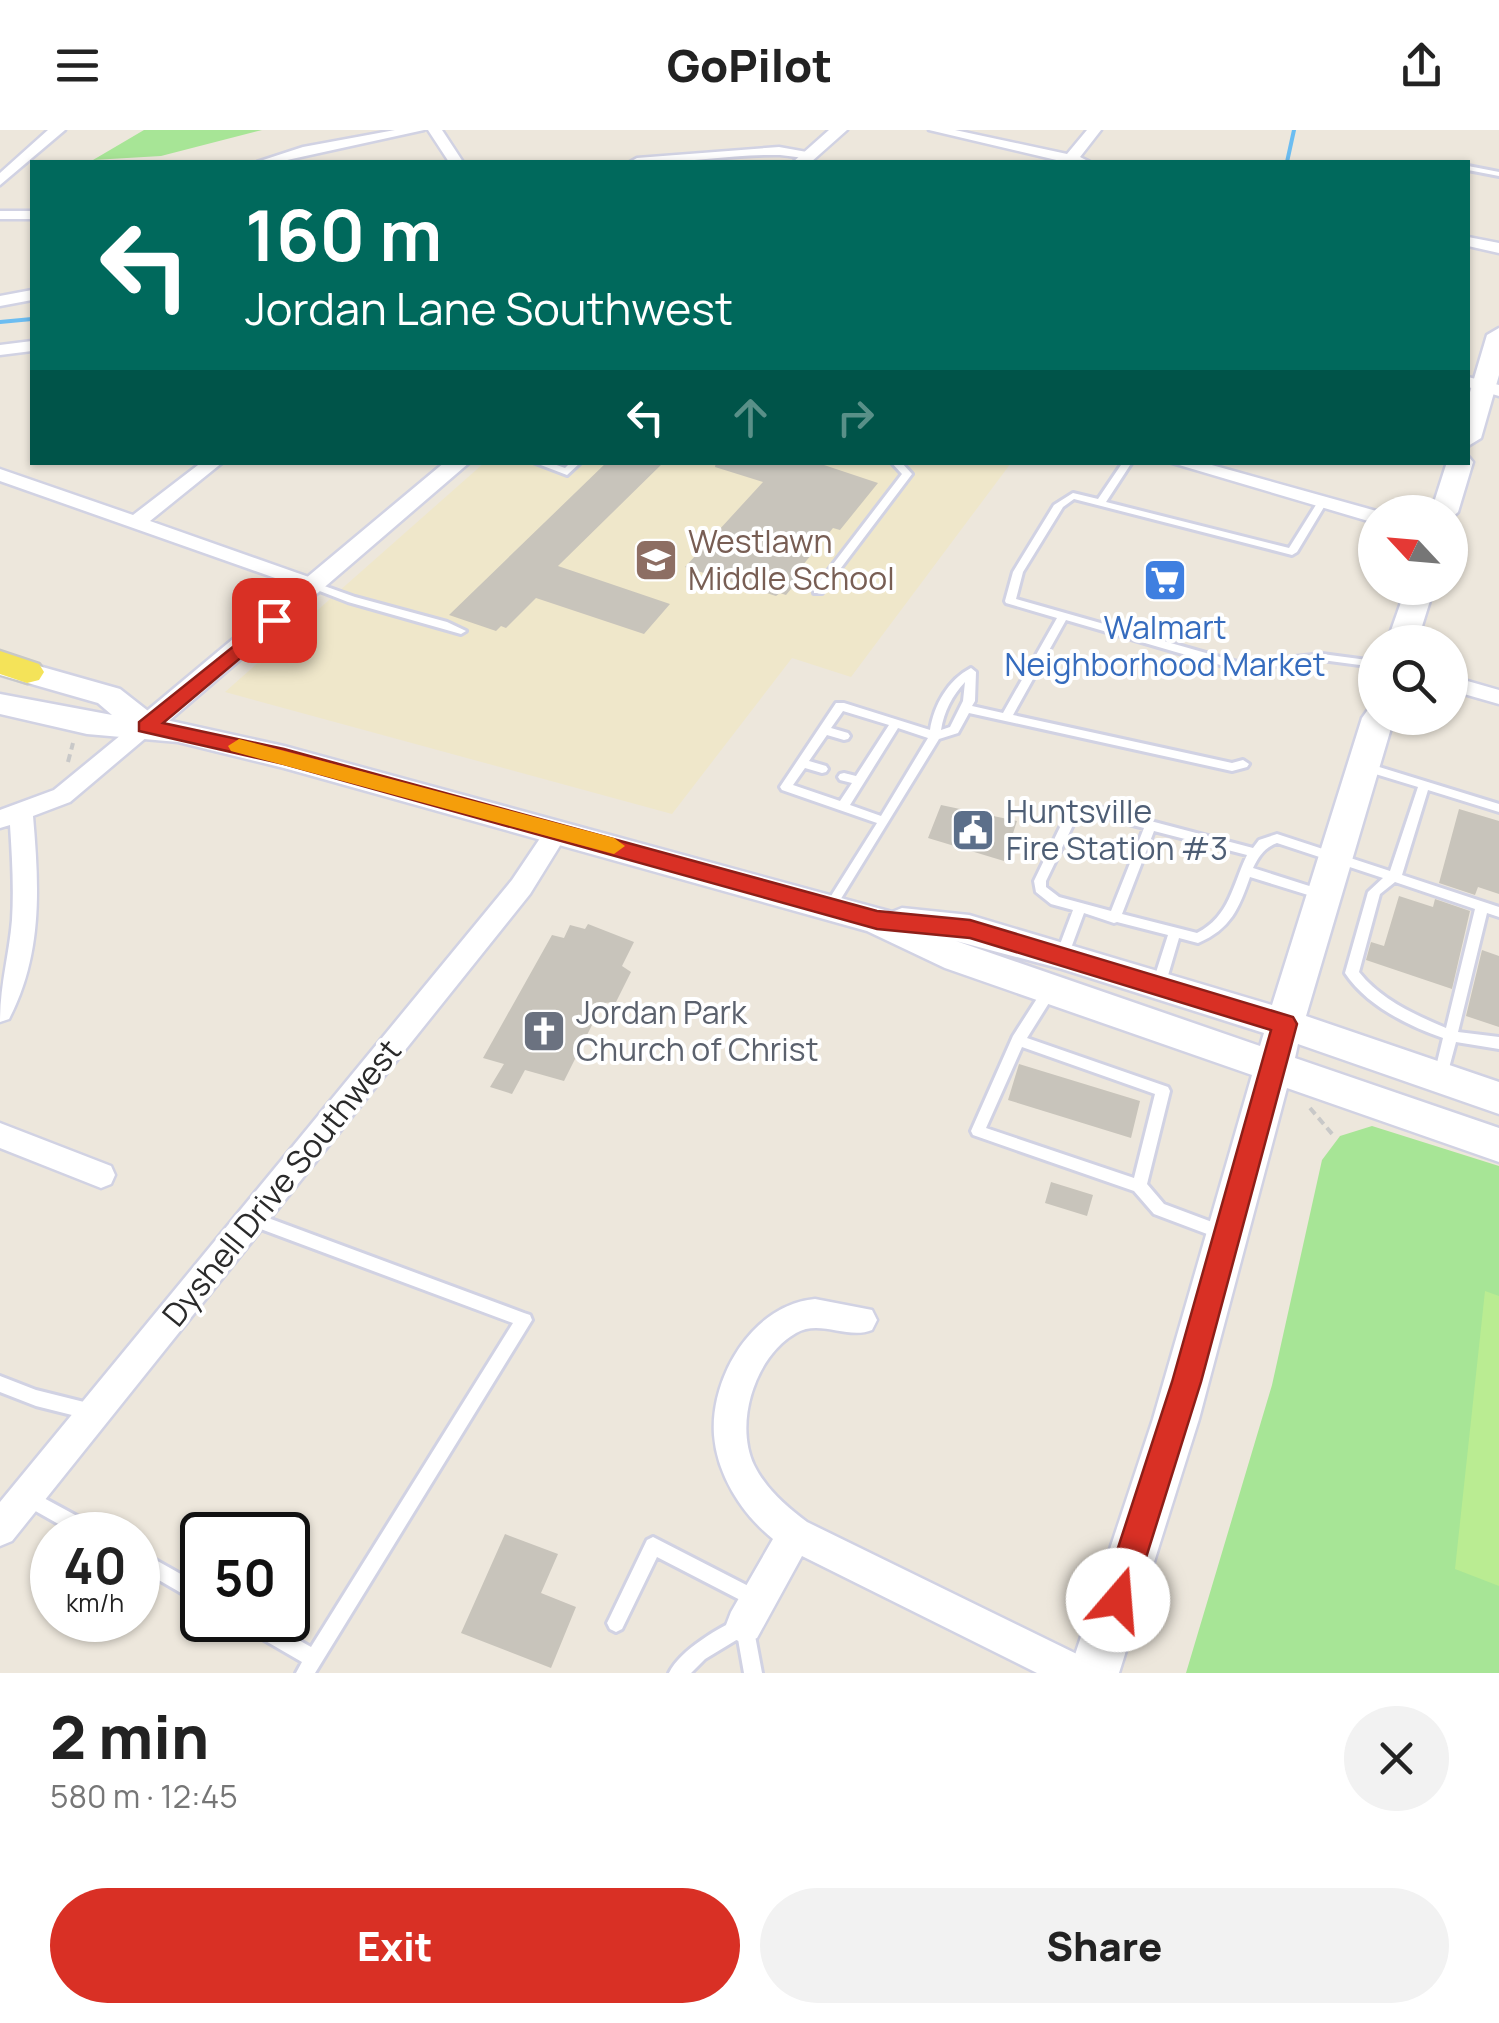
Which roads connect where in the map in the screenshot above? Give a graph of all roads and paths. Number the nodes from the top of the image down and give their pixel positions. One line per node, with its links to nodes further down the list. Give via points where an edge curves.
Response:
1 (58, 130): 16 (street)
2 (417, 130): 9 (street)
3 (435, 130): 10 (street)
4 (839, 130): 8 (street)
5 (936, 130): 7 (street)
6 (1094, 130): 13 (street)
7 (956, 132): 12 (street)
8 (806, 158): 11 (street, via 780,151)
9 (274, 160)
10 (455, 160)
11 (662, 160)
12 (1073, 160)
13 (1078, 160)
14 (1470, 168): 15 (lane)
15 (1499, 174)
16 (0, 182)
17 (30, 214): 18 (street)
18 (0, 215)
19 (1470, 242): 20 (street)
20 (1499, 248)
21 (30, 295): 22 (street)
22 (0, 301)
23 (1499, 335): 26 (main road)
24 (30, 346): 25 (street)
25 (0, 350)
26 (1483, 386): 27 (main road)
27 (1470, 431)
28 (210, 465): 41 (street)
29 (457, 465): 42 (street)
30 (545, 465): 31 (lane, via 567,472)
31 (574, 465)
32 (898, 465): 43 (lane, via 907,474)
33 (1126, 465): 38 (lane)
34 (1189, 465): 39 (street)
35 (1459, 465): 37 (main road)
36 (0, 475): 41 (street)
37 (1449, 495)
38 (1101, 502): 39 (lane, via 1292,552); 44 (lane, via 1073,496 1061,502 1011,586 1010,601)
39 (1322, 502): 40 (street)
40 (1358, 512)
41 (136, 522): 42 (street)
42 (316, 586): 45 (lane); 54 (street)
43 (818, 590)
44 (1063, 617): 46 (lane, via 1241,667 1322,657); 52 (lane)
45 (461, 631)
46 (1358, 662)
47 (9, 666): 54 (main road, via 109,696)
48 (1468, 687): 49 (street)
49 (1499, 696)
50 (0, 704): 54 (main road, via 87,723)
51 (965, 708): 52 (lane); 58 (lane, via 954,730); 58 (lane, via 971,672 948,696)
52 (1006, 717): 62 (lane, via 1232,767)
53 (895, 724): 55 (lane, via 840,706); 58 (lane); 66 (lane, via 863,762)
54 (146, 726): 70 (street, via 74,789); 73 (main road, via 284,756)
55 (825, 730): 57 (lane); 59 (lane)
56 (1372, 735): 63 (main road)
57 (844, 736)
58 (935, 736): 71 (lane)
59 (814, 746): 60 (lane); 61 (lane)
60 (832, 752)
61 (802, 763): 64 (lane); 68 (lane, via 786,787)
62 (1243, 764)
63 (1362, 766): 67 (lane); 75 (main road)
64 (822, 769)
65 (844, 776): 66 (lane)
66 (859, 781): 68 (lane)
67 (1424, 785): 69 (lane); 77 (lane)
68 (843, 807): 71 (lane)
69 (1499, 808)
70 (10, 817): 87 (street, via 26,884 20,959)
71 (884, 821): 79 (lane)
72 (1150, 824): 74 (lane); 81 (lane, via 1096,808 1076,812 1040,890); 83 (lane)
73 (557, 831): 79 (main road); 98 (street, Dyshell Drive Southwest, via 521,887)
74 (1254, 853): 75 (lane, via 1277,838); 76 (lane)
75 (1335, 856): 77 (lane); 78 (main road)
76 (1247, 871): 78 (lane); 84 (lane, via 1222,925 1198,938)
77 (1395, 876): 80 (lane); 88 (lane, via 1374,892 1352,973 1381,1000)
78 (1323, 895): 91 (main road)
79 (830, 906): 85 (main road, via 958,958)
80 (1482, 906): 82 (lane); 88 (lane)
81 (1080, 908): 83 (lane); 85 (lane)
82 (1499, 912)
83 (1114, 918): 84 (lane)
84 (1174, 934): 86 (lane)
85 (1056, 972): 86 (main road); 89 (lane); 91 (main road)
86 (1159, 986): 91 (main road)
87 (0, 1012)
88 (1451, 1036): 90 (lane); 92 (lane)
89 (1018, 1040): 97 (lane, via 1163,1092); 97 (lane, via 978,1131)
90 (1499, 1042)
91 (1280, 1045): 92 (main road); 95 (main road); 99 (main road)
92 (1440, 1078): 93 (main road)
93 (1499, 1098)
94 (0, 1135): 96 (street)
95 (1499, 1145)
96 (101, 1175)
97 (1139, 1186): 99 (lane, via 1160,1209)
98 (252, 1219): 102 (street, Dyshell Drive Southwest); 110 (lane, via 524,1320)
99 (1229, 1235): 114 (main road)
100 (861, 1320): 106 (street, via 808,1314 781,1325 756,1352 732,1403 729,1431 737,1470 759,1504)
101 (0, 1384): 102 (lane)
102 (95, 1412): 103 (street, Dyshell Drive Southwest)
103 (27, 1496): 104 (lane); 105 (street, Dyshell Drive Southwest)
104 (55, 1512)
105 (0, 1530)
106 (795, 1534): 107 (street); 113 (street)
107 (750, 1612): 108 (lane, via 653,1546); 111 (lane); 112 (lane)
108 (616, 1623)
109 (277, 1642): 110 (lane)
110 (310, 1666)
111 (678, 1673)
112 (753, 1673)
113 (1076, 1673)
114 (1094, 1673)

